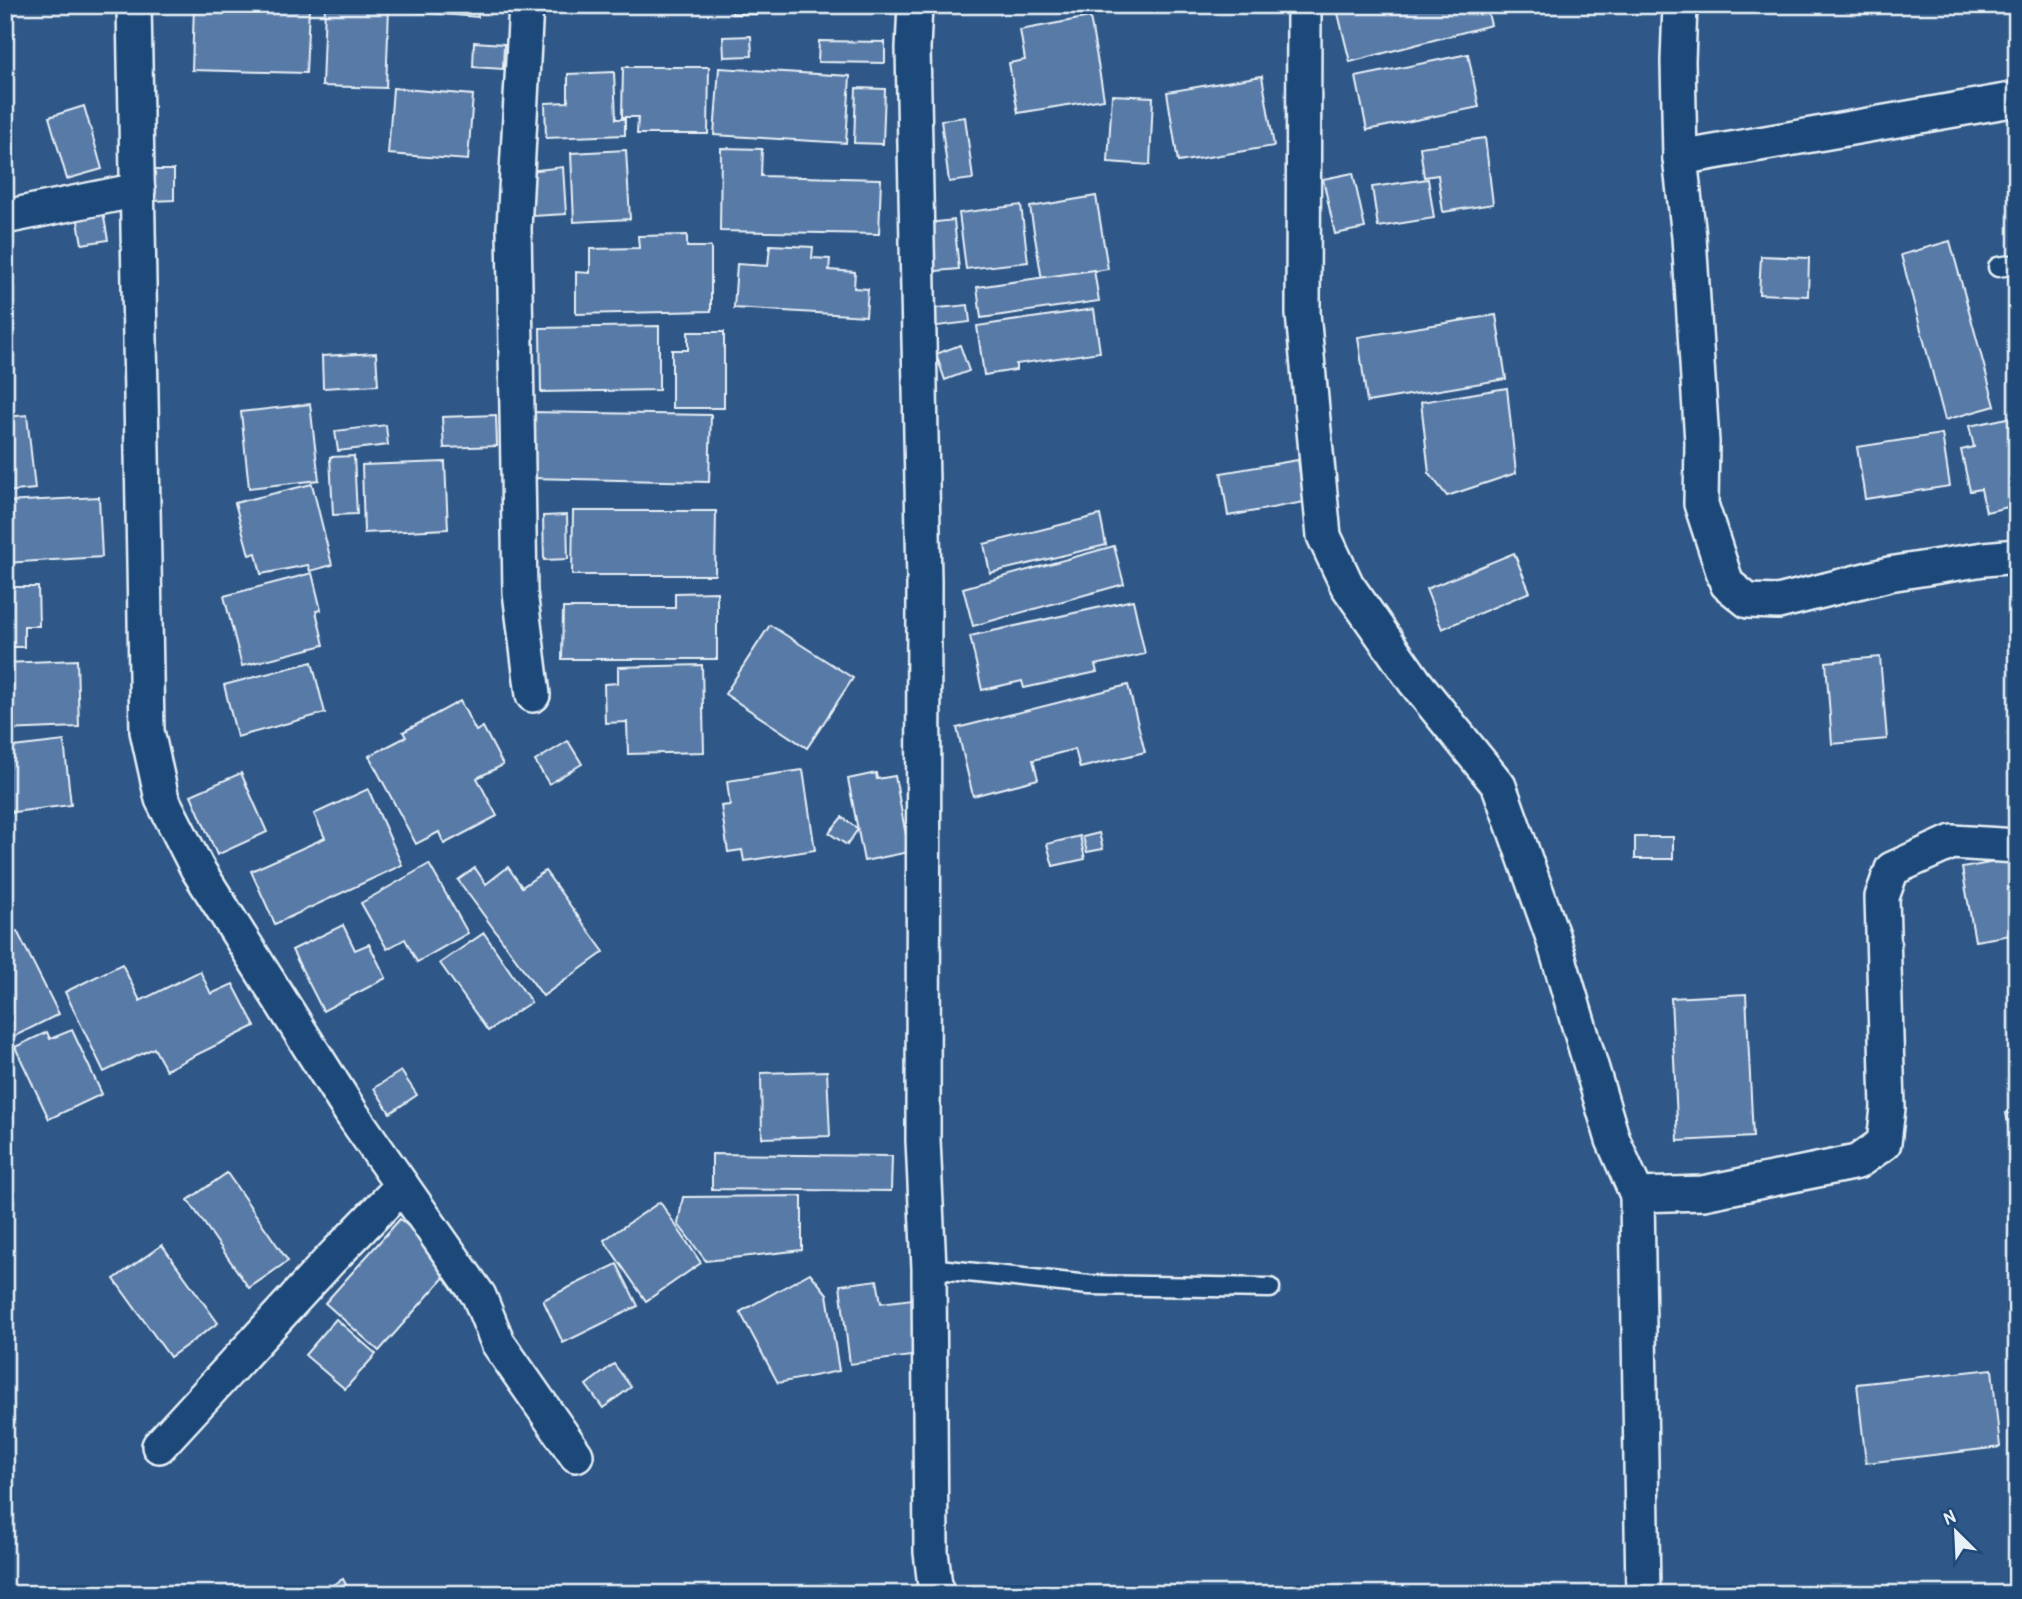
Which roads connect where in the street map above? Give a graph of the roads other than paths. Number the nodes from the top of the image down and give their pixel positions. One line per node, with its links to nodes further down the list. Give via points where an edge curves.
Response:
1 (134, 5): 8 (street)
2 (526, 5): 13 (street, via 514,228 520,592)
3 (915, 5): 17 (street, via 924,580 923,1140)
4 (1304, 5): 16 (street, via 1303,314 1324,536 1347,585 1415,682 1499,786 1552,935 1613,1140)
5 (1681, 5): 7 (street)
6 (2017, 99): 7 (street)
7 (1680, 158): 12 (street, via 1689,237 1702,503 1727,584 1748,601 1777,602 1889,574)
8 (138, 190): 9 (street); 15 (street, via 147,731 162,799 197,868)
9 (5, 217)
10 (2017, 264): 11 (lane)
11 (1998, 267)
12 (2017, 556)
13 (533, 695)
14 (2017, 846): 16 (street, via 1952,842 1892,869 1882,897 1888,1108 1884,1143 1857,1162 1703,1192)
15 (402, 1186): 19 (street); 20 (street, via 479,1296 498,1343)
16 (1637, 1195): 22 (street)
17 (929, 1268): 18 (lane, via 1089,1285); 21 (street, via 931,1552)
18 (1270, 1288)
19 (159, 1446)
20 (576, 1455)
21 (936, 1594)
22 (1643, 1594)

